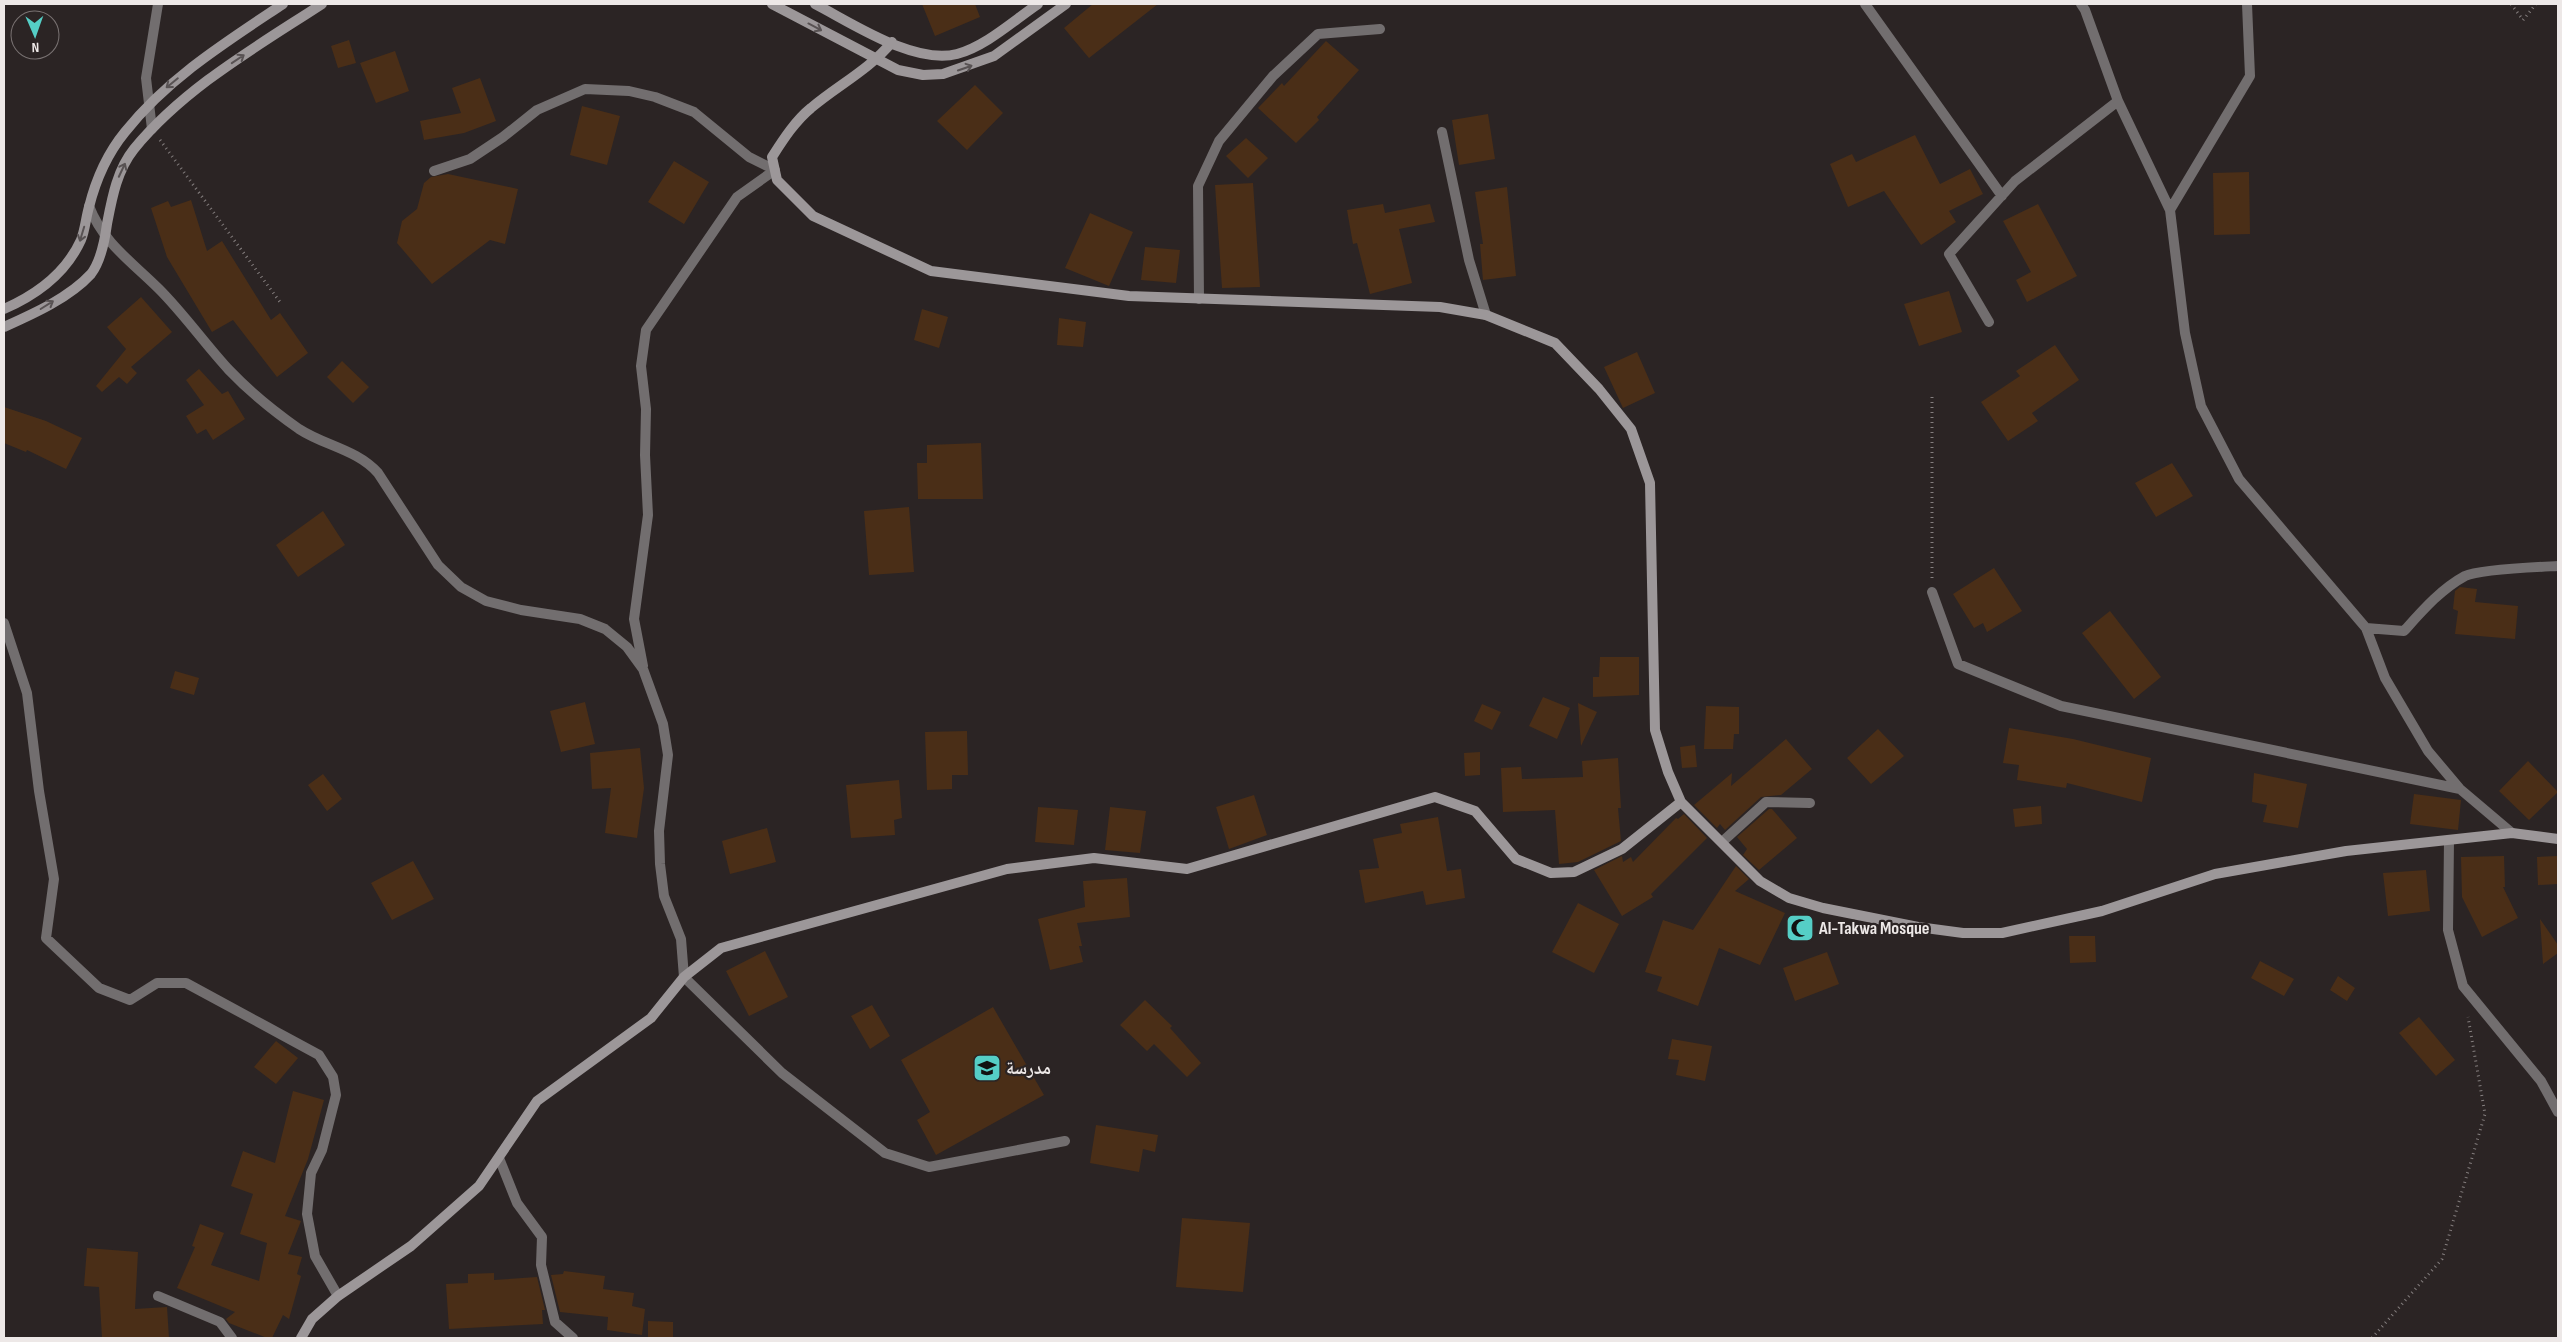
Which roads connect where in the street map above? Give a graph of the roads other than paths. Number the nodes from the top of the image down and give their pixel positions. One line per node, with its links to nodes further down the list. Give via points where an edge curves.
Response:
1 (158, 4): 15 (street, via 146,78)
2 (283, 4): 15 (street, one-way to 15, via 168,85)
3 (322, 4): 16 (street, one-way to 3, via 203,83)
4 (772, 4): 13 (street, one-way to 13)
5 (815, 4): 12 (street)
6 (1038, 4): 12 (street, via 980,44 957,54 937,56 918,53)
7 (1066, 4): 13 (street, one-way to 7, via 898,70 923,75 965,68 994,56)
8 (1865, 4): 20 (street)
9 (2081, 4): 14 (street)
10 (2248, 4): 22 (street, via 2250,76)
11 (1380, 29): 24 (street, via 1318,34 1273,76 1219,141 1198,186)
12 (892, 42): 13 (street)
13 (878, 60): 18 (street, via 809,109 772,157)
14 (2118, 101): 20 (street, via 2015,181); 22 (street)
15 (148, 107): 16 (street); 21 (street, via 112,149 97,178)
16 (152, 129): 23 (street, one-way to 16, via 112,196 122,170 132,151)
17 (1442, 132): 26 (street, via 1469,260)
18 (775, 170): 19 (street, via 749,157 694,112 656,97 629,91 585,90 537,110 470,159); 24 (street, via 777,180 813,216 931,271 1129,296); 33 (street, via 737,197 646,330 641,366 646,409 648,515 634,619)
19 (434, 171)
20 (2002, 196): 27 (street, via 1949,254)
21 (89, 206): 23 (street); 25 (street, one-way to 25, via 80,240 60,270 43,287)
22 (2170, 210): 32 (street, via 2185,333 2201,406 2239,479)
23 (105, 237): 28 (street, one-way to 23, via 30,316 91,273); 33 (street, via 160,290 230,371 267,404 301,430 368,462 438,565 461,587 486,601 580,619 606,629 627,647)
24 (1199, 298): 26 (street, via 1440,307)
25 (4, 309)
26 (1486, 315): 35 (street, via 1555,343 1631,428 1650,483 1655,730)
27 (1989, 322)
28 (4, 327)
29 (2558, 566): 32 (street, via 2466,576 2431,601 2404,631)
30 (1932, 592): 34 (street, via 1958,664 2061,706)
31 (4, 623): 46 (street, via 27,693 54,880 46,938 99,988 130,1000 157,983 186,983 318,1055 333,1077 336,1095 322,1150 311,1173 307,1214 315,1256)
32 (2366, 628): 34 (street, via 2386,678 2428,751)
33 (643, 669): 41 (street, via 663,724 668,755 659,831 660,864 664,896 681,939)
34 (2460, 790): 37 (street)
35 (1681, 802): 40 (street); 41 (street, via 1622,849 1574,872 1551,873 1516,858 1475,811 1435,797 1187,869 1094,858 1007,869 721,948)
36 (1810, 802): 40 (street, via 1766,802)
37 (2512, 833): 38 (street); 39 (street)
38 (2558, 839)
39 (2449, 840): 40 (street, via 2346,851 2215,874 2102,911 2002,933 1963,933 1899,924 1789,898 1760,882); 42 (street, via 2448,930 2463,986 2541,1081)
40 (1722, 842)
41 (684, 977): 43 (street, via 782,1073 885,1153 929,1167); 44 (street, via 651,1018 537,1101)
42 (2558, 1112)
43 (1065, 1141)
44 (499, 1158): 46 (street, via 479,1186 418,1240); 49 (street, via 516,1203 542,1237 541,1264 555,1322)
45 (158, 1296): 47 (street, via 220,1322)
46 (338, 1296): 48 (street, via 312,1319)
47 (232, 1338)
48 (301, 1338)
49 (573, 1338)

